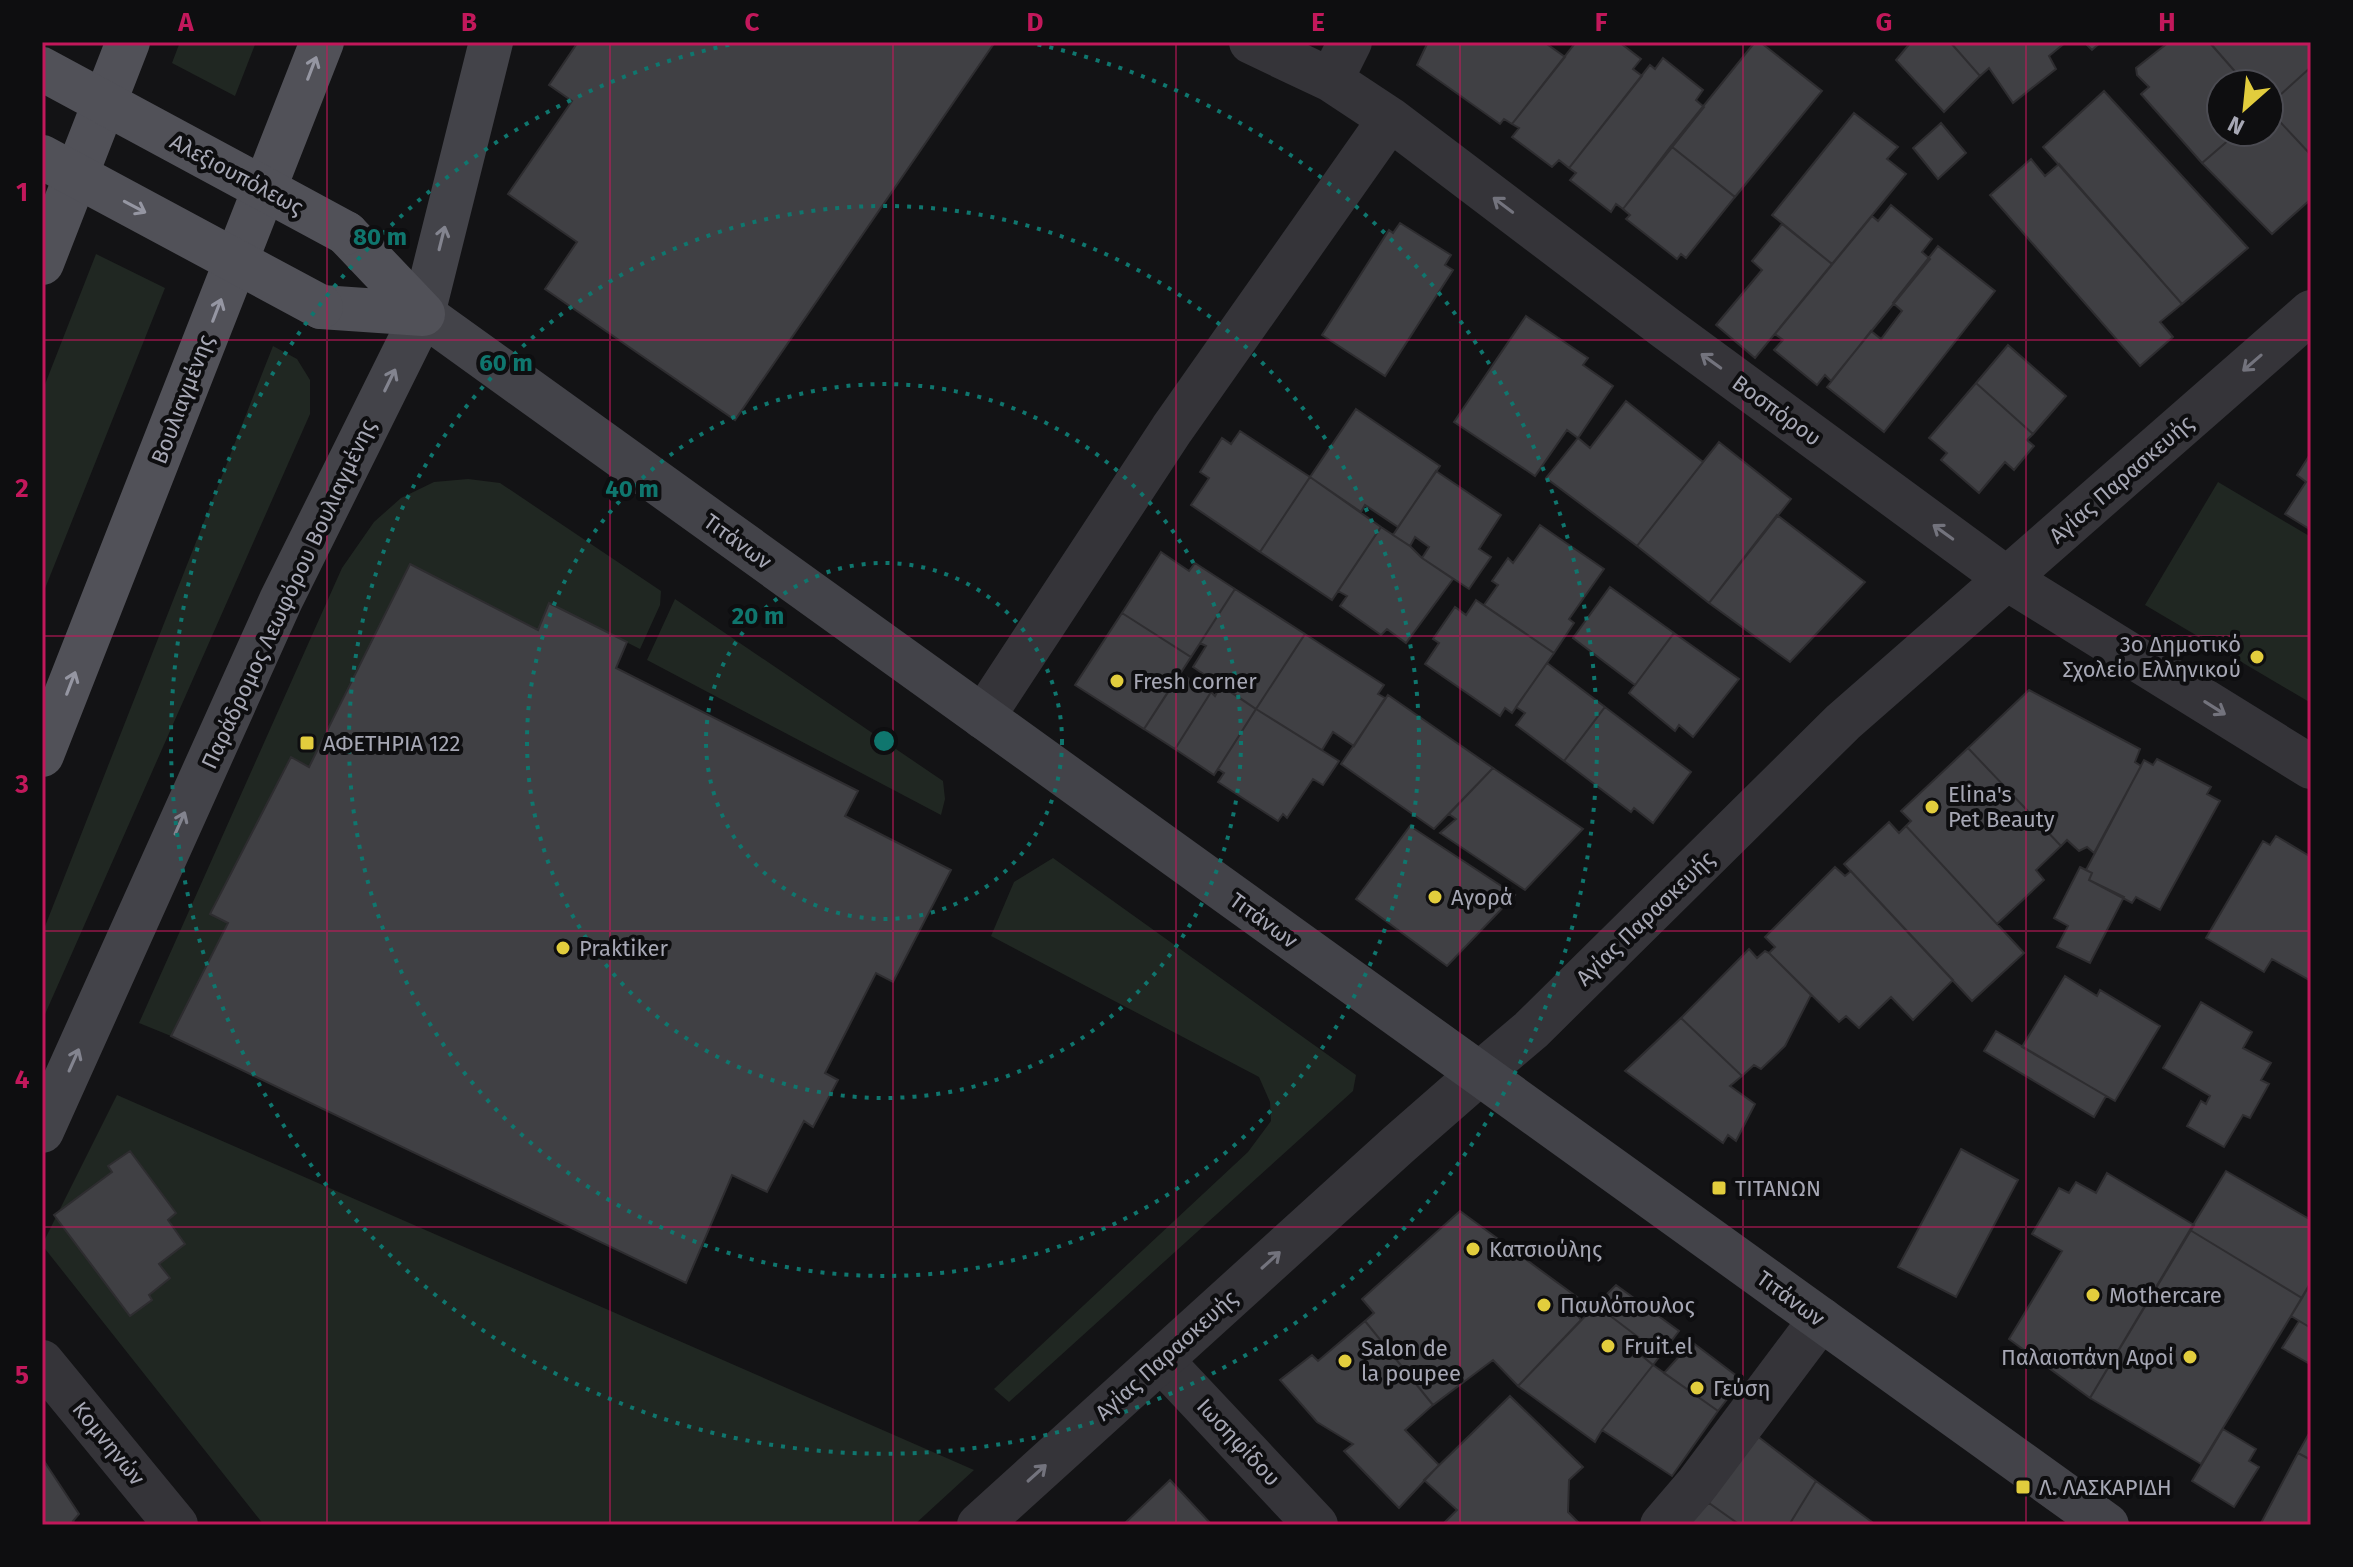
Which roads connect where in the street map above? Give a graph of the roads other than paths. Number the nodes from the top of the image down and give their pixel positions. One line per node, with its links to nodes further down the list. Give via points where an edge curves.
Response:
1 (128, 42): 10 (main road)
2 (322, 42): 15 (main road, Βουλιαγμένης, one-way to 2)
3 (491, 42): 12 (main road, Παράδρομος Λεωφόρου Βουλιαγμένης, one-way to 3)
4 (1251, 42): 7 (street, Βοσπόρου)
5 (1350, 42): 7 (street)
6 (42, 69): 12 (main road, Αλεξιουπόλεως, bridge, via 346,233)
7 (1331, 80): 8 (street, Βοσπόρου)
8 (1390, 119): 13 (street, Βοσπόρου, one-way to 8); 14 (street, via 1172,429)
9 (42, 157): 12 (main road, one-way to 12, bridge, via 321,307)
10 (42, 263)
11 (2311, 312): 13 (street, Αγίας Παρασκευής, one-way to 13)
12 (423, 314): 14 (main road, Τιτάνων); 18 (main road, Παράδρομος Λεωφόρου Βουλιαγμένης, one-way to 12, via 281,600)
13 (2006, 578): 16 (street, Βοσπόρου, one-way to 16); 17 (street, Αγίας Παρασκευής, via 1843,722 1531,1030)
14 (983, 717): 17 (main road, Τιτάνων)
15 (42, 755)
16 (2311, 767)
17 (1479, 1074): 19 (main road, Τιτάνων); 20 (street, Αγίας Παρασκευής, one-way to 17)
18 (42, 1131)
19 (1821, 1319): 25 (street); 26 (main road, Τιτάνων)
20 (1161, 1360): 23 (street, Αγίας Παρασκευής, one-way to 20); 24 (street, Ιωσηφίδου)
21 (42, 1362): 22 (street, Κομνηνών)
22 (176, 1525)
23 (979, 1525)
24 (1316, 1525)
25 (1662, 1525)
26 (2107, 1525)

